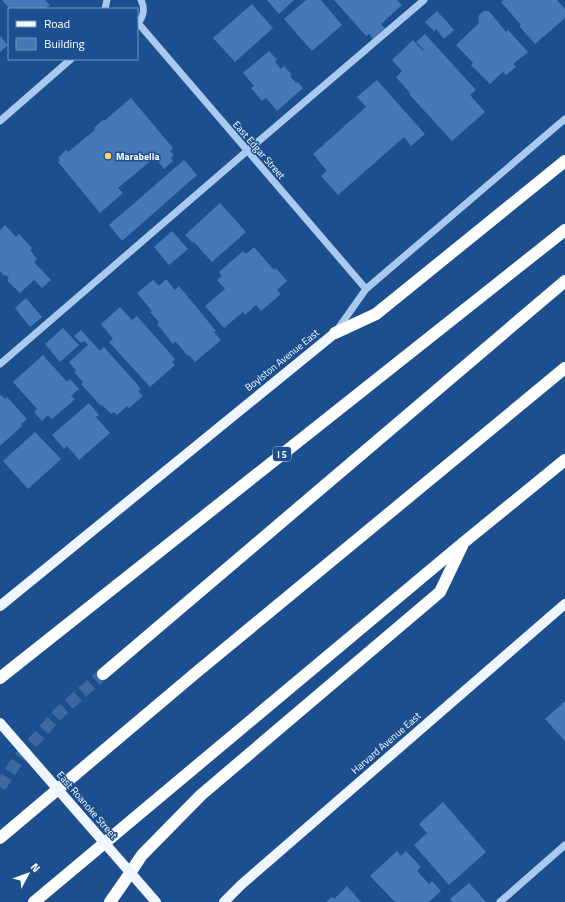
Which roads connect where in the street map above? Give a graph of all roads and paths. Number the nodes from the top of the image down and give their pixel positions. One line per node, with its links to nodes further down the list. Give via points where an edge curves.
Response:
1 (141, 0): 3 (street, via 144,10)
2 (424, 0): 8 (street)
3 (138, 22)
4 (138, 24): 8 (street, East Edgar Street)
5 (70, 60): 7 (street)
6 (565, 119): 12 (street, Boylston Avenue East)
7 (0, 121)
8 (247, 151): 12 (street, East Edgar Street); 14 (street)
9 (565, 161): 13 (highway, via 376,314)
10 (565, 230): 21 (highway, I 5)
11 (565, 281): 20 (highway)
12 (366, 290): 13 (street, Boylston Avenue East)
13 (335, 332): 19 (main road, Boylston Avenue East)
14 (0, 364)
15 (565, 368): 23 (highway)
16 (565, 460): 17 (highway)
17 (463, 543): 25 (highway); 26 (highway, via 440,592 201,795 142,855)
18 (565, 604): 28 (main road, Harvard Avenue East)
19 (0, 606)
20 (103, 674)
21 (0, 678)
22 (0, 723): 27 (main road, East Roanoke Street, bridge)
23 (0, 838)
24 (565, 844): 29 (street)
25 (34, 902)
26 (110, 902)
27 (156, 902)
28 (224, 902)
29 (500, 902)

